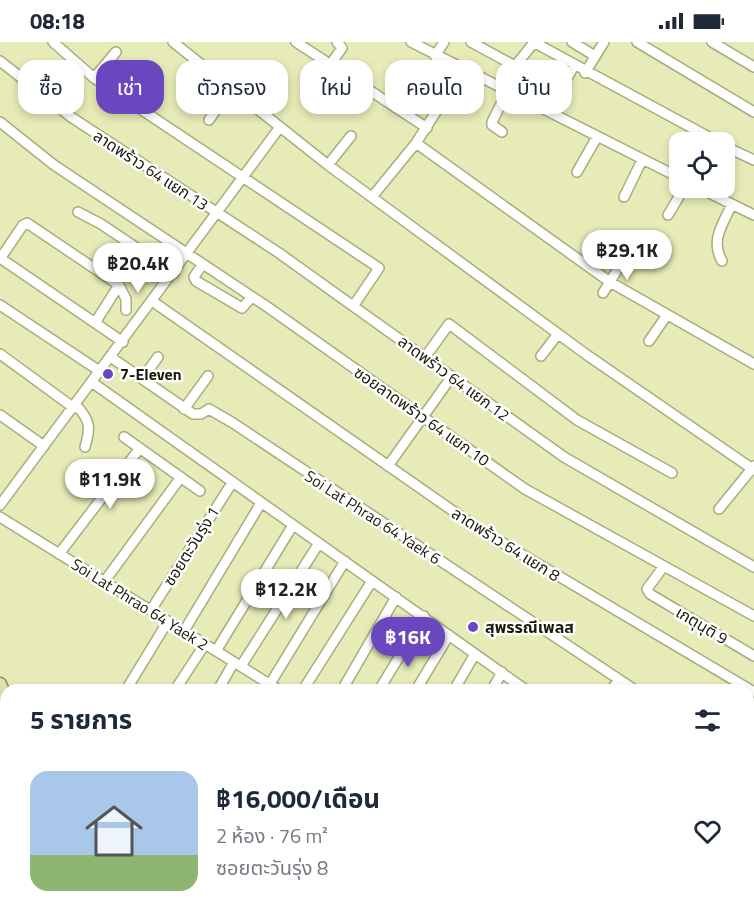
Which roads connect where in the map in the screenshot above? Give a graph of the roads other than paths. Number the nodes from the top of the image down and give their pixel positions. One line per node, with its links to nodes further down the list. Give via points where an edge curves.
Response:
1 (53, 42): 24 (street)
2 (174, 42): 15 (street)
3 (296, 42): 16 (street)
4 (337, 42): 17 (street, via 342,48)
5 (411, 42): 13 (street)
6 (444, 42): 13 (street)
7 (471, 42): 20 (street, via 515,66 534,44)
8 (572, 42): 14 (street)
9 (604, 42): 14 (street)
10 (637, 42): 26 (street)
11 (712, 42): 21 (street)
12 (116, 52): 24 (street)
13 (435, 56): 18 (street)
14 (595, 56): 23 (street)
15 (196, 60)
16 (323, 60)
17 (334, 60)
18 (443, 60)
19 (0, 61): 54 (street, ลาดพร้าว 64 แยก 13, via 71,117)
20 (574, 66): 22 (street); 23 (street)
21 (754, 67)
22 (572, 69)
23 (585, 73): 37 (street)
24 (94, 78): 47 (street)
25 (373, 93): 35 (street)
26 (754, 112)
27 (213, 114): 32 (street)
28 (263, 114): 34 (street)
29 (436, 114): 35 (street)
30 (496, 114): 36 (street, via 492,122)
31 (551, 114): 39 (street)
32 (209, 120)
33 (0, 122): 58 (street, ซอยลาดพร้าว 64 แยก 10, via 54,165)
34 (280, 128): 44 (street); 47 (street)
35 (427, 128): 40 (street)
36 (502, 132)
37 (699, 132)
38 (351, 136): 44 (street)
39 (597, 137): 42 (street); 45 (street)
40 (416, 143): 48 (street); 62 (street)
41 (735, 151): 43 (street)
42 (642, 160): 46 (street); 49 (street)
43 (754, 160)
44 (328, 165): 48 (street)
45 (577, 171)
46 (669, 173)
47 (244, 177): 54 (street); 68 (street, via 379,268)
48 (372, 197): 72 (street)
49 (624, 197)
50 (678, 198): 55 (street)
51 (720, 198): 52 (street)
52 (732, 204): 56 (street); 59 (street, via 716,242)
53 (78, 212): 61 (street)
54 (217, 213): 58 (street); 68 (street, ลาดพร้าว 64 แยก 12)
55 (668, 214)
56 (754, 215)
57 (627, 254): 62 (street)
58 (186, 255): 60 (street, ซอยลาดพร้าว 64 แยก 10); 61 (street)
59 (722, 261)
60 (202, 265): 65 (street, ซอยลาดพร้าว 64 แยก 10); 65 (street, via 194,277 196,281 242,308)
61 (174, 273): 66 (street)
62 (610, 282): 64 (street); 70 (street)
63 (119, 285): 69 (street); 71 (street); 71 (street, via 27,223 2,256)
64 (603, 293)
65 (252, 297): 88 (street, ซอยลาดพร้าว 64 แยก 10)
66 (152, 301): 74 (street); 94 (street, ลาดพร้าว 64 แยก 8)
67 (0, 304): 81 (street)
68 (354, 305): 76 (street, ลาดพร้าว 64 แยก 12)
69 (126, 310)
70 (668, 315): 73 (street); 80 (street)
71 (95, 323): 74 (street)
72 (558, 334): 77 (street); 95 (street)
73 (650, 341)
74 (123, 342): 79 (street)
75 (0, 354): 86 (street)
76 (426, 356): 83 (street, ลาดพร้าว 64 แยก 12); 96 (street, via 449,324 577,420)
77 (541, 356)
78 (158, 357): 84 (street)
79 (112, 358): 81 (street); 84 (street)
80 (754, 364)
81 (101, 372): 85 (street)
82 (208, 376): 87 (street)
83 (452, 376): 88 (street); 109 (street, ลาดพร้าว 64 แยก 12, via 564,457)
84 (142, 379): 87 (street)
85 (93, 383): 86 (street); 98 (street)
86 (75, 407): 91 (street); 92 (street, via 90,426)
87 (184, 408): 125 (street, Soi Lat Phrao 64 Yaek 6, via 192,414 209,409 233,423)
88 (423, 417): 94 (street); 108 (street, ซอยลาดพร้าว 64 แยก 10, via 525,489)
89 (1, 418): 91 (street)
90 (124, 437): 93 (street)
91 (44, 446): 101 (street)
92 (85, 447)
93 (140, 448): 97 (street); 106 (street)
94 (388, 466): 141 (street, ลาดพร้าว 64 แยก 8, via 476,527)
95 (753, 468): 102 (street)
96 (672, 473)
97 (181, 477): 99 (street); 111 (street)
98 (232, 483): 100 (street); 113 (street, ซอยตะวันรุ่ง 1)
99 (200, 491)
100 (261, 502): 104 (street); 117 (street)
101 (0, 504)
102 (719, 509)
103 (0, 517): 106 (street, Soi Lat Phrao 64 Yaek 2)
104 (293, 525): 105 (street); 120 (street)
105 (319, 543): 107 (street); 123 (street)
106 (59, 554): 111 (street, Soi Lat Phrao 64 Yaek 2)
107 (345, 561): 110 (street); 126 (street)
108 (664, 566): 115 (street, ซอยลาดพร้าว 64 แยก 10); 122 (street, เกตุนุติ 9, via 647,589 650,594)
109 (754, 567)
110 (372, 580): 112 (street); 132 (street)
111 (104, 582): 113 (street, Soi Lat Phrao 64 Yaek 2)
112 (396, 597): 114 (street); 133 (street)
113 (151, 610): 116 (street, Soi Lat Phrao 64 Yaek 2)
114 (424, 616): 118 (street); 134 (street)
115 (754, 616)
116 (168, 621): 117 (street, Soi Lat Phrao 64 Yaek 2); 127 (street)
117 (184, 631): 119 (street, Soi Lat Phrao 64 Yaek 2)
118 (450, 635): 121 (street); 135 (street)
119 (205, 644): 120 (street, Soi Lat Phrao 64 Yaek 2); 128 (street)
120 (216, 651): 123 (street, Soi Lat Phrao 64 Yaek 2)
121 (475, 654): 124 (street); 136 (street)
122 (754, 656)
123 (238, 664): 126 (street, Soi Lat Phrao 64 Yaek 2); 129 (street)
124 (502, 672): 137 (street); 138 (street)
125 (619, 680): 139 (street); 140 (street, Soi Lat Phrao 64 Yaek 6)
126 (267, 682): 130 (street); 131 (street, Soi Lat Phrao 64 Yaek 2)
127 (133, 684)
128 (178, 684)
129 (223, 684)
130 (265, 684)
131 (270, 684)
132 (307, 684)
133 (345, 684)
134 (383, 684)
135 (420, 684)
136 (458, 684)
137 (495, 684)
138 (518, 684)
139 (616, 684)
140 (625, 684)
141 (741, 684)

